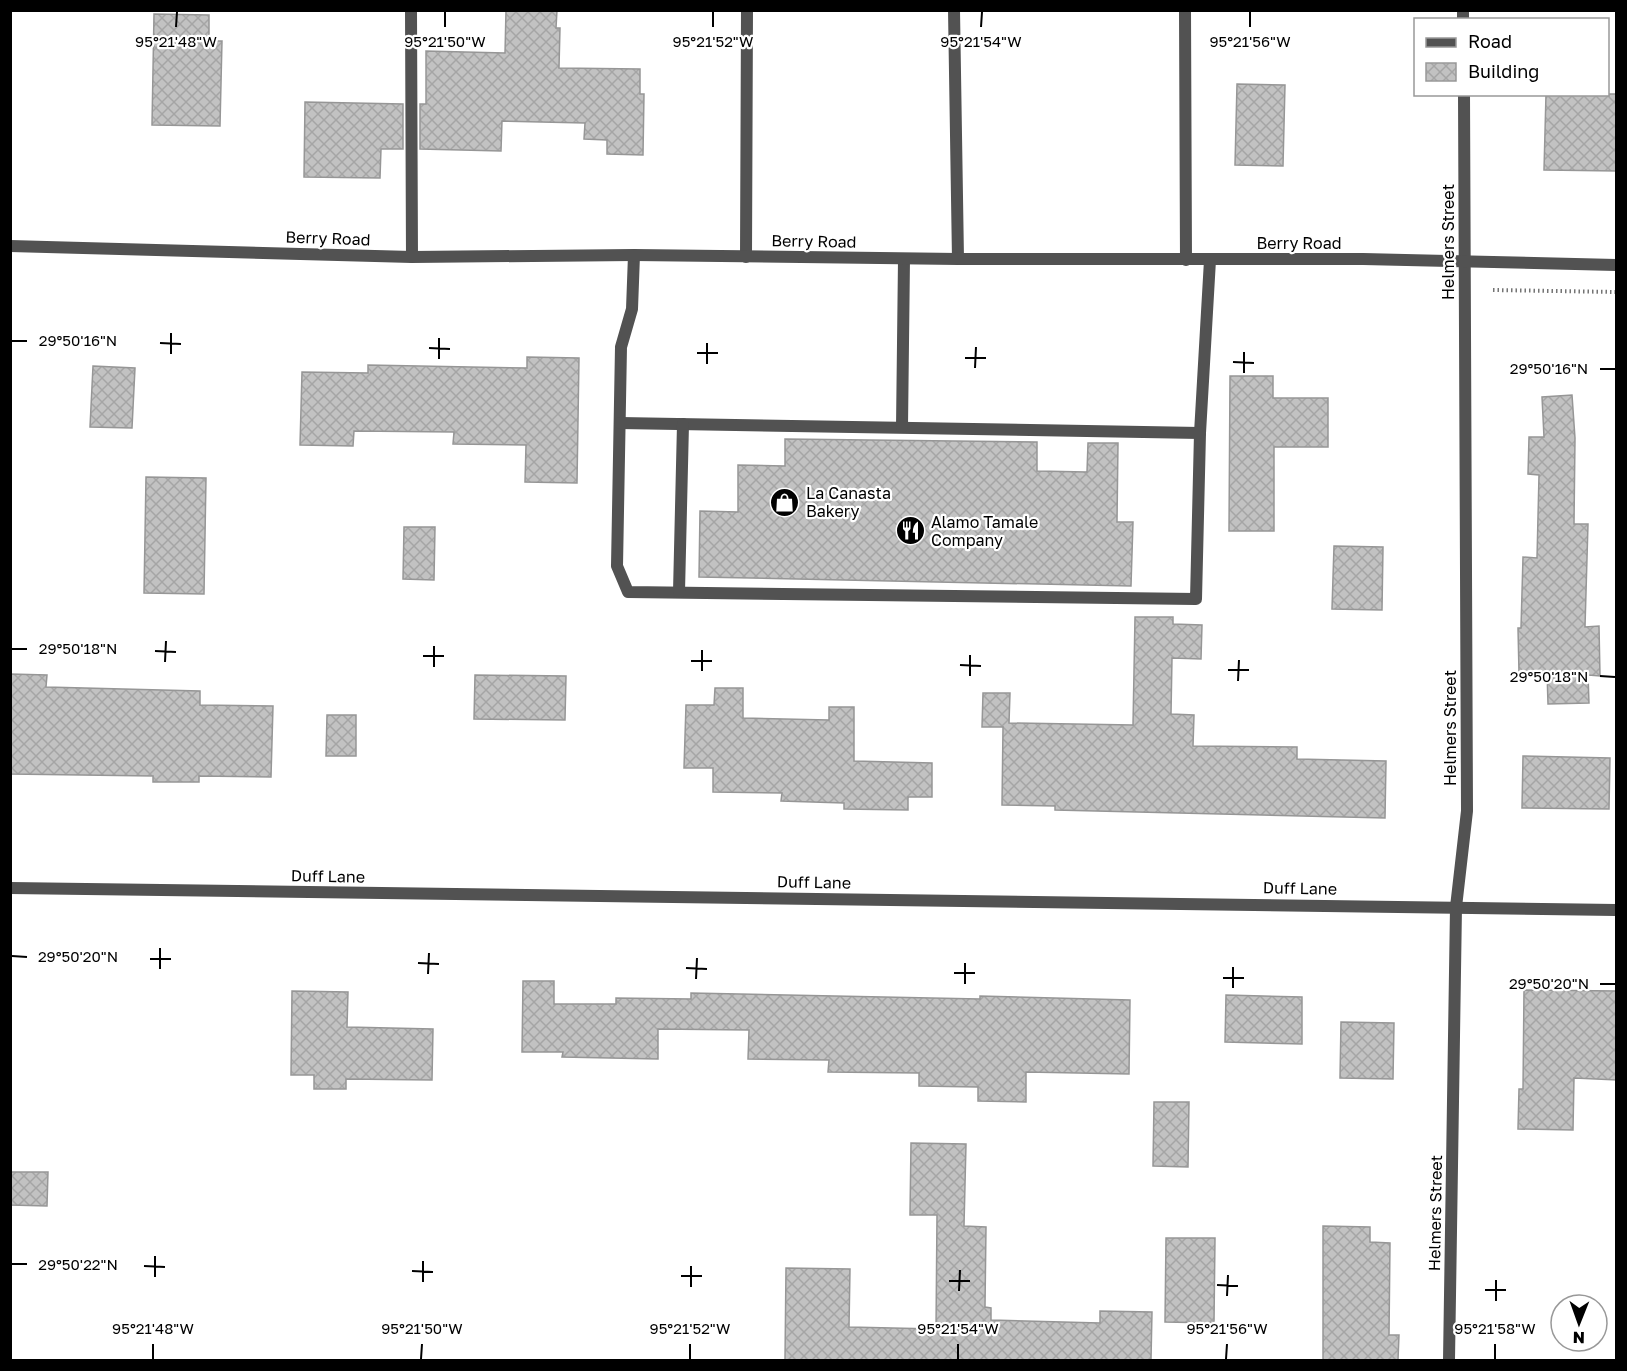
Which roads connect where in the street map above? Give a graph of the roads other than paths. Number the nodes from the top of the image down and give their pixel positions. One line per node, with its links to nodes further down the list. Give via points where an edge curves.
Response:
1 (411, 10): 8 (street)
2 (747, 10): 9 (street)
3 (954, 10): 11 (street)
4 (1185, 10): 12 (street)
5 (1464, 96): 14 (street, Helmers Street)
6 (10, 246): 8 (street, Berry Road)
7 (634, 255): 8 (street, Berry Road); 9 (street, Berry Road); 16 (street, via 632,309 621,347)
8 (412, 257)
9 (746, 257): 10 (street, Berry Road)
10 (904, 259): 11 (street, Berry Road); 18 (street)
11 (958, 259): 12 (street, Berry Road)
12 (1186, 260): 13 (street, Berry Road)
13 (1210, 260): 14 (street, Berry Road); 19 (street)
14 (1465, 260): 15 (street, Berry Road); 22 (street, Helmers Street, via 1467,811)
15 (1617, 264)
16 (620, 423): 17 (street); 20 (street, via 617,566 628,592)
17 (683, 424): 18 (street); 20 (street)
18 (902, 428): 19 (street)
19 (1200, 433): 20 (street, via 1196,599)
20 (679, 592)
21 (10, 888): 22 (street, Duff Lane)
22 (1456, 908): 23 (street, Duff Lane); 24 (street, Helmers Street)
23 (1617, 910)
24 (1449, 1360)

